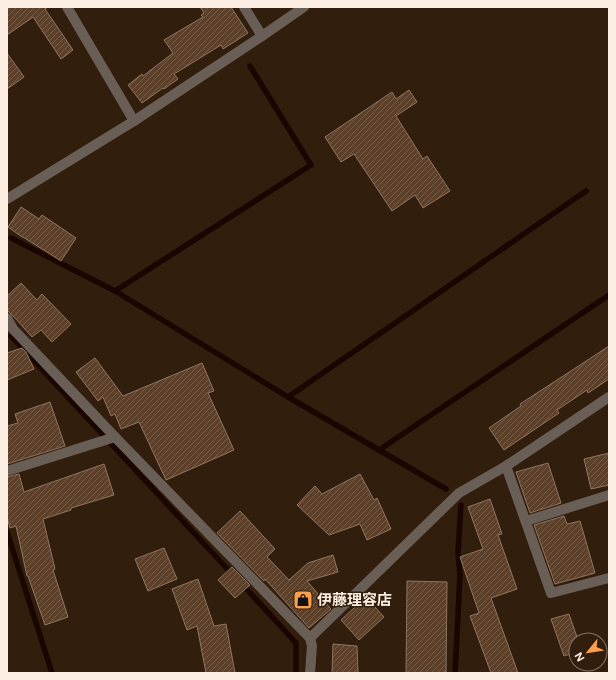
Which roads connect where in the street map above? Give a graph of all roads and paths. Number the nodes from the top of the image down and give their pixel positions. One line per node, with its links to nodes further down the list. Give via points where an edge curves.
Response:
1 (67, 7): 5 (street)
2 (244, 7): 4 (street)
3 (304, 7): 4 (street)
4 (262, 36): 5 (street)
5 (134, 121): 6 (street)
6 (7, 199)
7 (7, 318): 8 (street)
8 (10, 330): 10 (street)
9 (609, 397): 11 (street)
10 (115, 437): 12 (street); 16 (street)
11 (506, 466): 14 (street); 16 (street, via 459,493)
12 (7, 471)
13 (609, 495): 14 (street)
14 (526, 521): 15 (street, via 551,593)
15 (609, 578)
16 (310, 638): 17 (street)
17 (310, 673)

